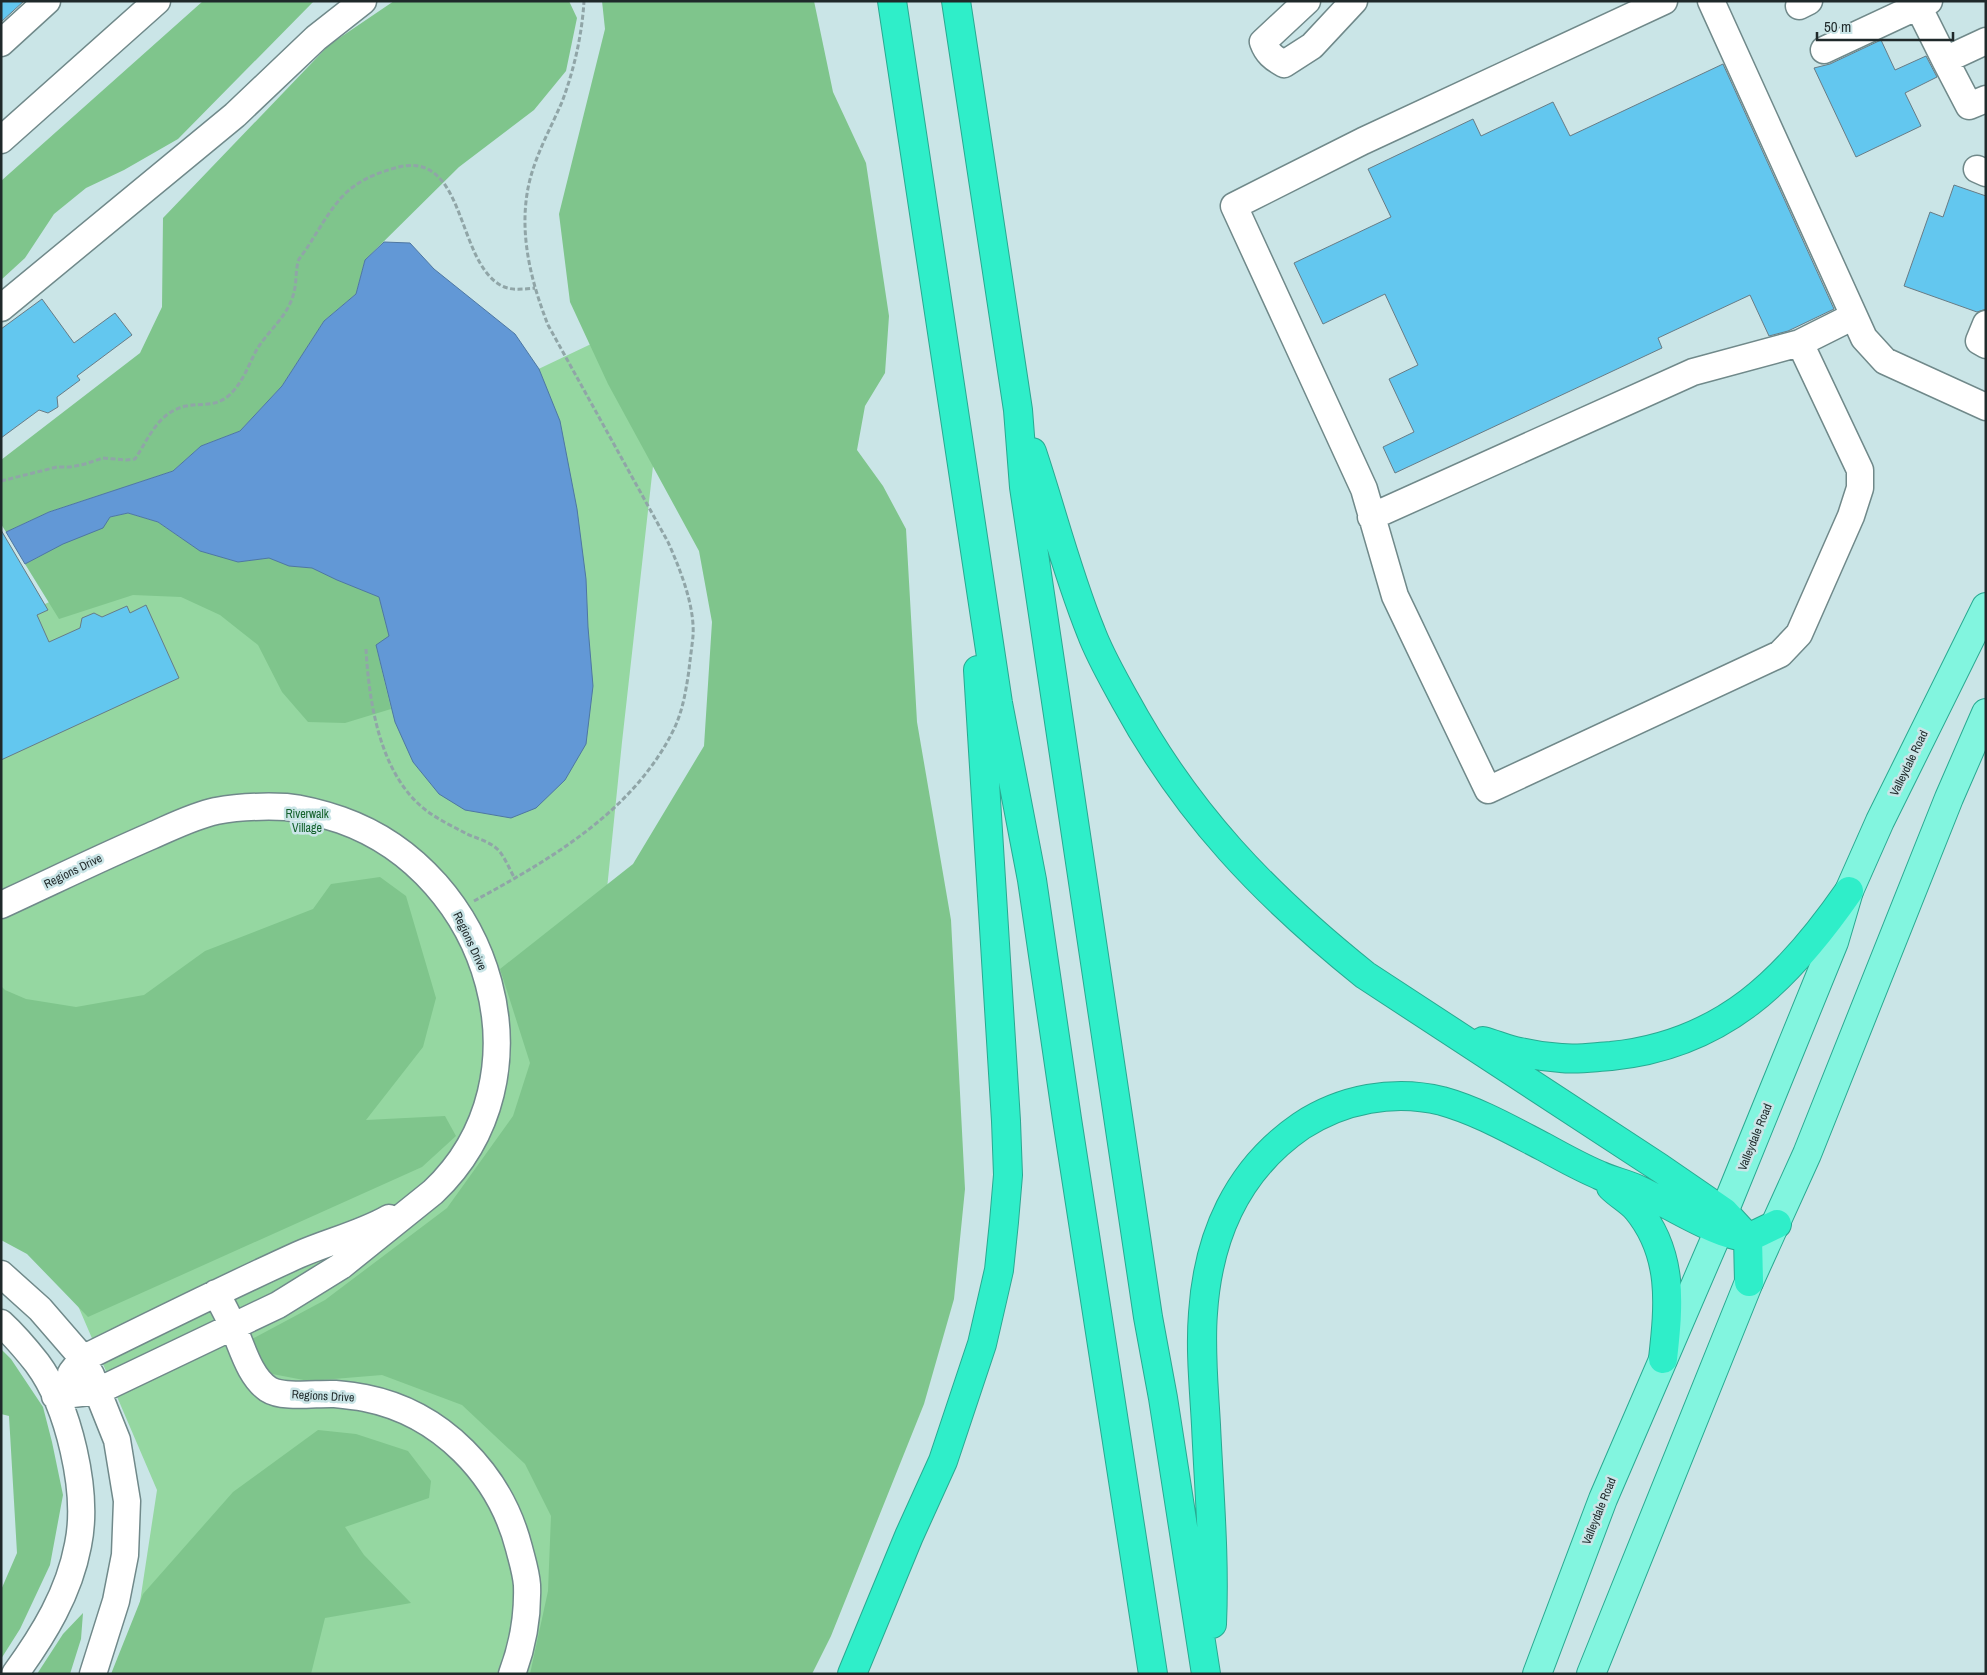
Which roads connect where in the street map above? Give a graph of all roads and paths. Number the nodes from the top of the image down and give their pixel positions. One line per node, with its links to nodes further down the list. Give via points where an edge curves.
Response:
1 (47, 1): 13 (street)
2 (364, 1): 19 (street, via 316,38 235,116)
3 (584, 1): 18 (path, via 572,72 546,135 527,195 529,265)
4 (892, 1): 28 (highway)
5 (956, 1): 25 (highway)
6 (1307, 1): 7 (street, via 1263,42 1272,58 1284,64 1312,46)
7 (1354, 1)
8 (1664, 1): 27 (street, via 1363,141 1234,206 1364,490)
9 (1711, 1): 21 (street)
10 (155, 2): 17 (street)
11 (1924, 4): 14 (street); 15 (street)
12 (1986, 41): 15 (street)
13 (1, 43)
14 (1824, 50)
15 (1946, 60): 16 (street, via 1969,106)
16 (1986, 99)
17 (1, 140)
18 (535, 288): 26 (path, via 517,290 502,286 490,276 477,256 440,175 426,167 403,165 380,172 344,195 299,259 295,292 286,312 258,348 237,387 226,398 209,405 186,406 163,418 152,429 135,459 103,458); 32 (path, via 548,325 668,542 688,595 694,634 684,702 675,728 659,755 630,794 603,818)
19 (1, 308)
20 (1986, 324): 23 (street, via 1979,341)
21 (1859, 327): 22 (street); 24 (street, via 1885,361)
22 (1800, 343): 27 (street, via 1693,372); 27 (street, via 1860,470 1860,488 1800,634 1780,654 1488,790 1395,596)
23 (1986, 345)
24 (1986, 407)
25 (1018, 410): 36 (highway, via 1058,540 1091,632 1132,714 1184,796 1252,875 1319,939 1365,975); 51 (highway, via 1024,487 1148,1317)
26 (1, 481)
27 (1371, 517)
28 (976, 556): 55 (highway, via 979,700 1008,1175 999,1270 982,1344 965,1398 942,1461); 56 (highway, via 998,703 1032,880)
29 (1986, 607): 33 (main road, Valleydale Road, via 1880,821)
30 (366, 649): 32 (path, via 368,685 376,723 400,781 428,811 500,852)
31 (1986, 713): 40 (main road)
32 (515, 879): 35 (path)
33 (1850, 891): 36 (highway, via 1786,972 1745,1006 1683,1040 1645,1051 1562,1058 1519,1052); 39 (main road, Valleydale Road, via 1834,942)
34 (1, 905): 35 (street, Regions Drive, via 196,817 232,808 269,806 323,814 358,826 389,843 428,875)
35 (455, 911): 38 (street, Regions Drive, via 479,955 492,992 498,1060 486,1114 477,1135 457,1166)
36 (1462, 1037): 39 (highway, via 1660,1168)
37 (1599, 1175): 39 (highway); 48 (highway, via 1636,1208 1648,1226 1664,1266 1668,1292); 51 (highway, via 1478,1114 1442,1101 1409,1095 1372,1098 1315,1117 1266,1154 1244,1181 1217,1239 1203,1313 1212,1558 1212,1622)
38 (433, 1192): 44 (street, Regions Drive, via 379,1224 325,1243); 46 (street, Regions Drive, via 341,1266 278,1305)
39 (1722, 1221): 41 (highway); 48 (main road, Valleydale Road)
40 (1777, 1224): 41 (highway); 43 (main road)
41 (1748, 1238): 43 (highway)
42 (1, 1274): 47 (street, via 40,1309)
43 (1750, 1282): 58 (main road)
44 (216, 1293): 46 (street, Regions Drive); 47 (street, Regions Drive)
45 (1, 1323): 50 (street, via 38,1364)
46 (233, 1326): 49 (street, Regions Drive); 54 (street, Regions Drive, via 254,1373 272,1391 366,1398 396,1407 431,1424 474,1461 510,1517 524,1568 527,1585 525,1629)
47 (82, 1359): 49 (street); 50 (street, Regions Drive)
48 (1663, 1359): 57 (main road, Valleydale Road, via 1602,1499)
49 (98, 1391): 50 (street, Regions Drive); 53 (street, via 111,1421 121,1461 127,1525 118,1593)
50 (55, 1396): 52 (street, via 68,1428 77,1470 79,1543 50,1622)
51 (1206, 1673)
52 (16, 1674)
53 (93, 1674)
54 (512, 1674)
55 (852, 1674)
56 (1152, 1674)
57 (1537, 1674)
58 (1590, 1674)

